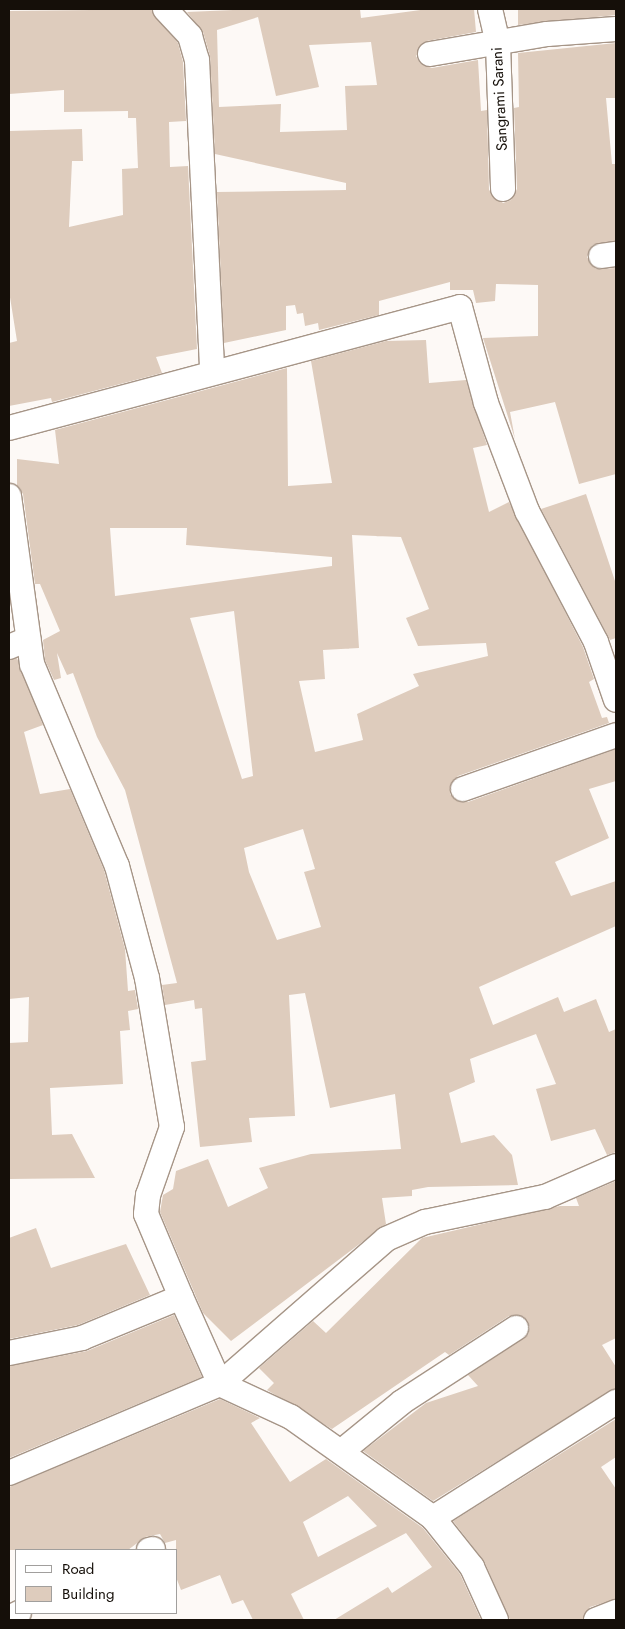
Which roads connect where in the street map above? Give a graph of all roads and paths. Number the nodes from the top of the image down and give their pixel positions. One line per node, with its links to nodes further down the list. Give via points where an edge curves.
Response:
1 (165, 9): 7 (street, via 190,36 197,60)
2 (490, 9): 4 (street, Sangrami Sarani)
3 (616, 29): 4 (street, via 547,34)
4 (498, 44): 5 (street); 6 (street, Sangrami Sarani)
5 (430, 54)
6 (503, 189)
7 (212, 372): 8 (street); 11 (street, via 460,307 486,403 526,512 596,642)
8 (9, 428)
9 (9, 496): 10 (street)
10 (18, 643): 15 (street, via 32,664 118,866 147,978 172,1127 148,1195 146,1214)
11 (616, 700)
12 (616, 735): 13 (street)
13 (463, 789)
14 (616, 1166): 18 (street, via 545,1197 425,1222 386,1238)
15 (181, 1297): 17 (street, via 82,1338); 18 (street)
16 (516, 1328): 20 (street, via 402,1402)
17 (9, 1353)
18 (220, 1384): 20 (street, via 291,1417); 21 (street)
19 (616, 1402): 22 (street)
20 (342, 1451): 22 (street)
21 (9, 1473)
22 (433, 1518): 24 (street, via 472,1567)
23 (616, 1612): 25 (street)
24 (496, 1620)
25 (596, 1620)

